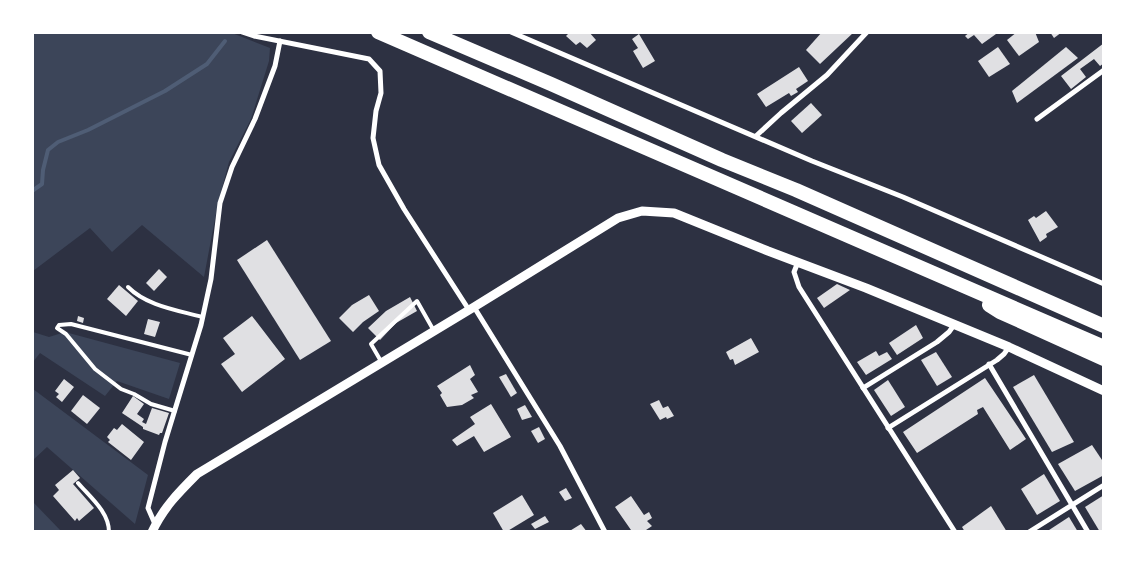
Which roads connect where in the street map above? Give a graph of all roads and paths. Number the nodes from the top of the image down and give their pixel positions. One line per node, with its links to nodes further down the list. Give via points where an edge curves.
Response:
1 (242, 32): 6 (street)
2 (378, 32): 12 (highway)
3 (429, 32): 10 (highway)
4 (511, 32): 9 (street)
5 (864, 33): 9 (street, via 827,75)
6 (280, 41): 15 (street, via 368,59 380,71 381,93 373,138 379,165 404,209); 16 (street, via 275,66 220,203 211,279)
7 (1104, 70): 8 (street)
8 (1037, 120)
9 (756, 136): 13 (street)
10 (835, 206): 17 (highway, via 921,238); 19 (highway)
11 (798, 262): 15 (street, via 674,213 642,211 618,218); 18 (street); 27 (street, via 794,272 799,287)
12 (951, 280): 21 (highway); 24 (highway, via 1000,312)
13 (1104, 284)
14 (128, 287): 16 (lane, via 150,302)
15 (471, 309): 20 (street); 36 (street, via 560,446)
16 (202, 317): 23 (street)
17 (1104, 317)
18 (954, 325): 22 (street); 27 (street, via 937,342)
19 (1104, 326)
20 (434, 331): 25 (street); 25 (lane, via 417,301 371,344)
21 (1104, 346)
22 (1008, 347): 26 (street, via 1004,354); 28 (street)
23 (192, 355): 29 (street); 29 (lane, via 71,324 59,325 58,328 96,369 121,388 151,404)
24 (1104, 359)
25 (382, 363): 34 (street, via 198,474 174,497)
26 (989, 364): 30 (street); 33 (street)
27 (863, 388): 30 (street)
28 (1104, 391)
29 (175, 411): 34 (street, via 148,508)
30 (888, 428): 37 (street)
31 (78, 483): 35 (lane, via 105,514)
32 (1104, 485): 33 (street)
33 (1072, 504): 38 (street); 39 (street)
34 (154, 528)
35 (109, 532)
36 (605, 532)
37 (955, 532)
38 (1029, 532)
39 (1088, 532)

